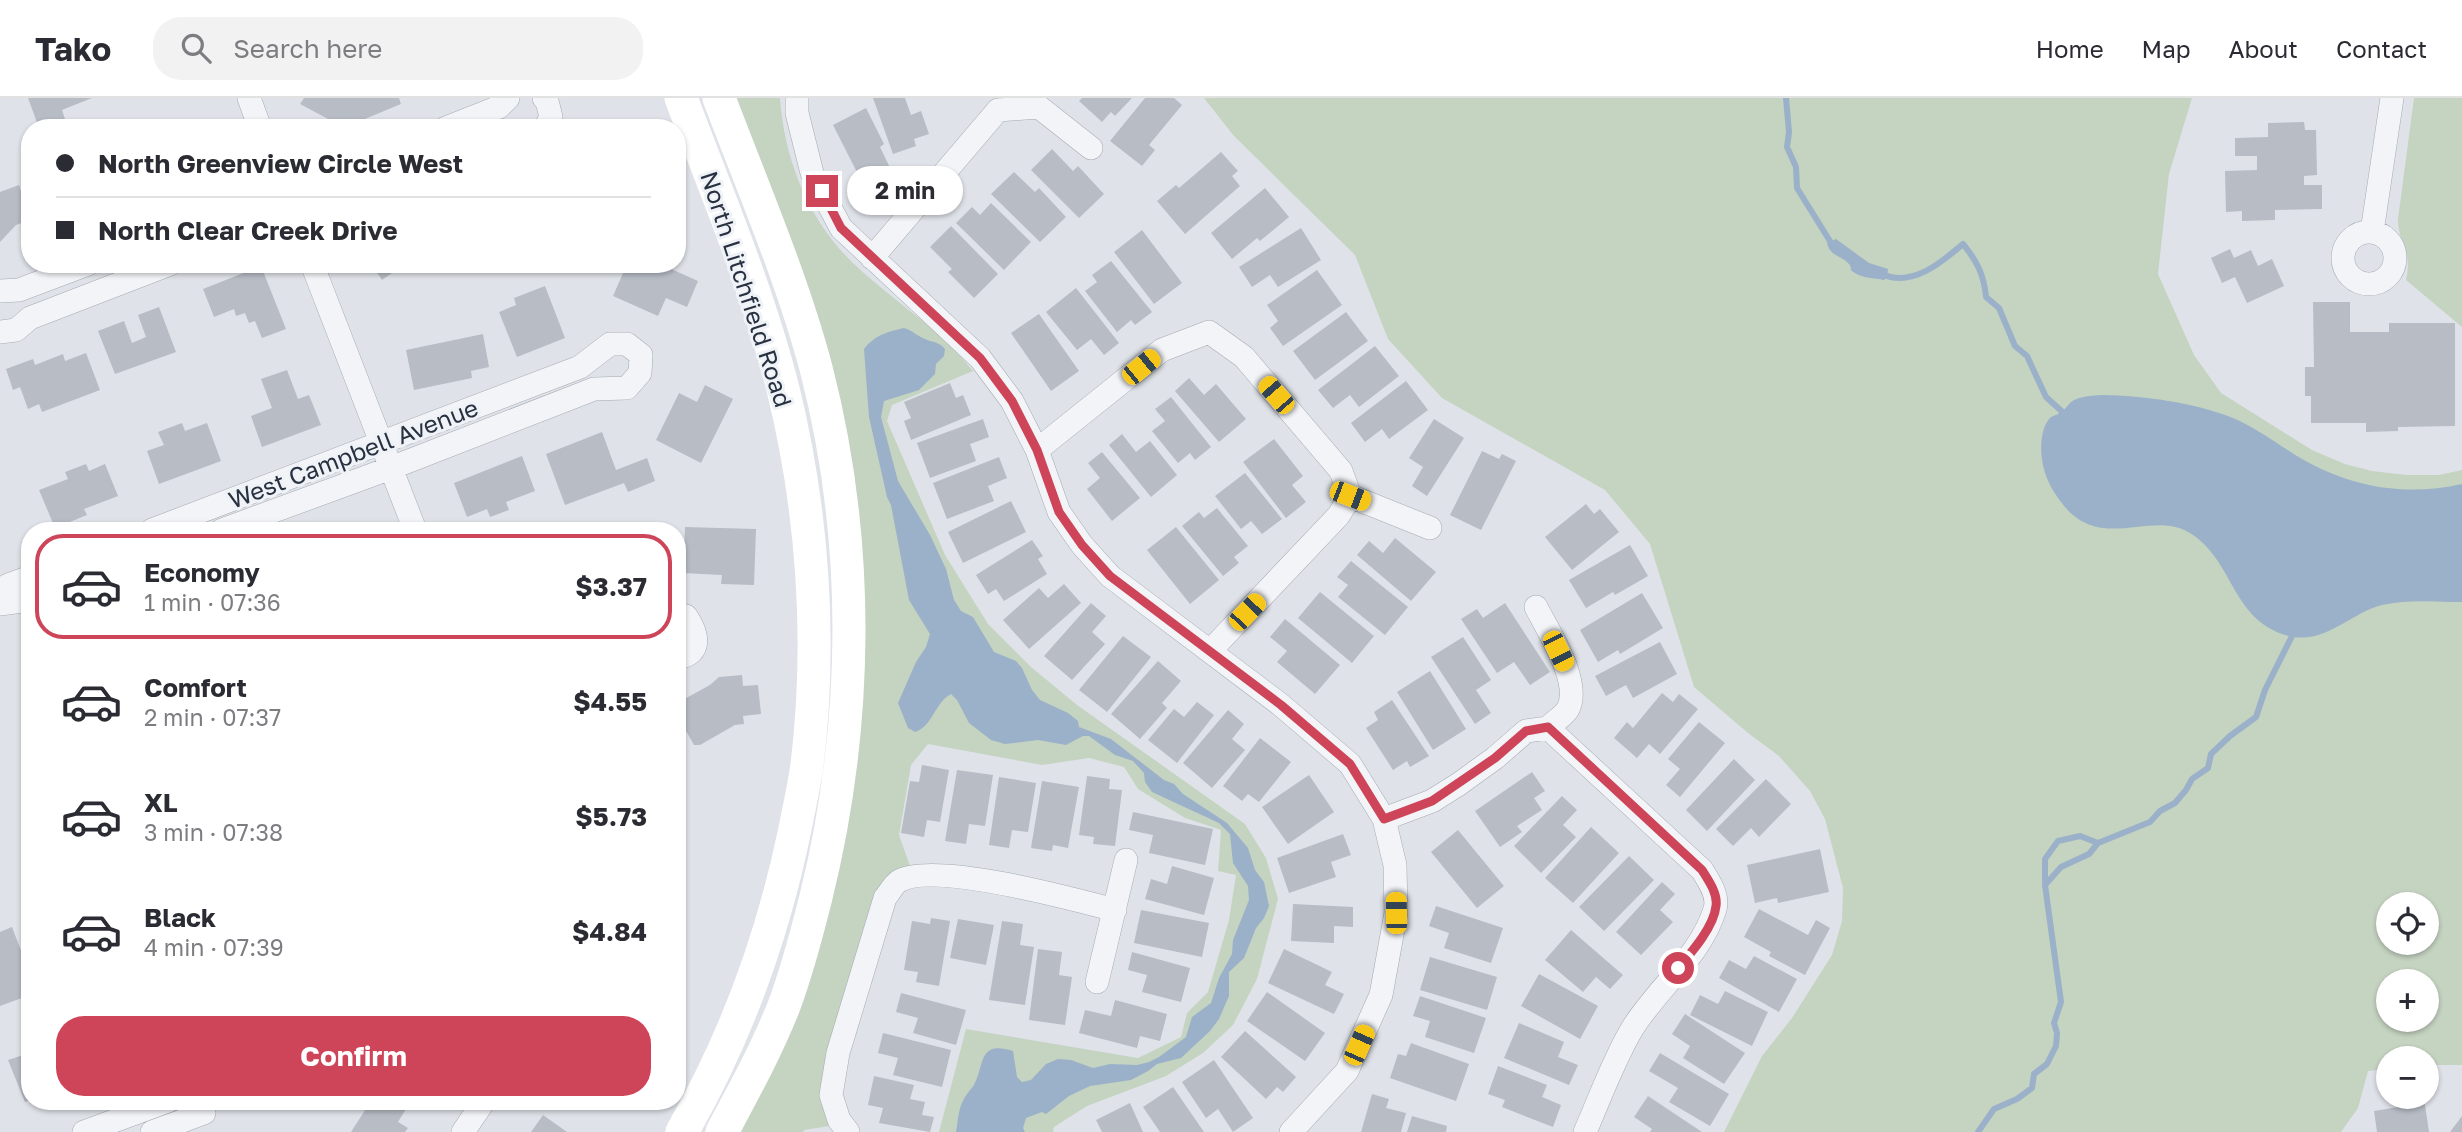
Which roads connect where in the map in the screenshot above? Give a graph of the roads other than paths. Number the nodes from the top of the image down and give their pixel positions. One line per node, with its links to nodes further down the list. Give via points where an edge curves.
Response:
1 (248, 98): 8 (street)
2 (508, 98): 9 (street, via 499,107)
3 (544, 98): 10 (street)
4 (681, 98): 48 (main road, North Litchfield Road, via 755,297 783,388 808,533 813,637 807,769 776,909 733,1030)
5 (719, 98): 49 (main road, North Litchfield Road, via 816,368 844,519 850,659 840,779 808,927 770,1039)
6 (797, 98): 13 (street, via 812,173 841,228)
7 (2392, 98): 12 (street)
8 (256, 119)
9 (469, 119)
10 (550, 119)
11 (1091, 148): 13 (street, via 1039,107 998,110)
12 (2372, 232)
13 (873, 258): 22 (street, via 980,358 1012,401)
14 (64, 273): 17 (street, via 19,290)
15 (127, 273): 18 (street, via 30,318 16,330)
16 (315, 273): 21 (street)
17 (0, 290)
18 (0, 332)
19 (510, 393): 20 (street, West Campbell Avenue); 20 (street, West Campbell Avenue, via 580,367 610,344 627,344 641,355 640,373 627,388 594,389); 21 (street, West Campbell Avenue)
20 (519, 418): 23 (street, West Campbell Avenue)
21 (380, 442): 23 (street); 25 (street, West Campbell Avenue)
22 (1037, 450): 24 (street, via 1162,350 1209,332 1244,357 1341,471); 35 (street, via 1059,512 1082,545 1110,576)
23 (391, 468): 26 (street, West Campbell Avenue); 27 (street)
24 (1350, 496): 28 (street); 35 (street, via 1339,515)
25 (198, 522)
26 (244, 522)
27 (412, 522)
28 (1430, 528)
29 (21, 580): 30 (street)
30 (0, 592)
31 (21, 601): 32 (street)
32 (0, 604)
33 (1536, 607): 37 (street, via 1569,674 1571,692 1568,709)
34 (686, 616): 36 (street, via 696,632 696,642)
35 (1210, 651): 38 (street, via 1350,764)
36 (686, 655)
37 (1548, 727): 38 (street, via 1526,731 1432,801); 52 (street, via 1702,870 1713,888 1716,906 1703,938 1631,1030)
38 (1384, 819): 51 (street, via 1395,865 1396,913 1381,995 1347,1071)
39 (1126, 860): 40 (street)
40 (1115, 910): 41 (street); 50 (street, via 972,879 926,875 898,882 885,898 838,1053 831,1095)
41 (1097, 982)
42 (146, 1110): 45 (street)
43 (203, 1110): 46 (street)
44 (478, 1110): 47 (street)
45 (96, 1130)
46 (152, 1132)
47 (463, 1132)
48 (682, 1132)
49 (722, 1132)
50 (848, 1132)
51 (1291, 1132)
52 (1585, 1132)

